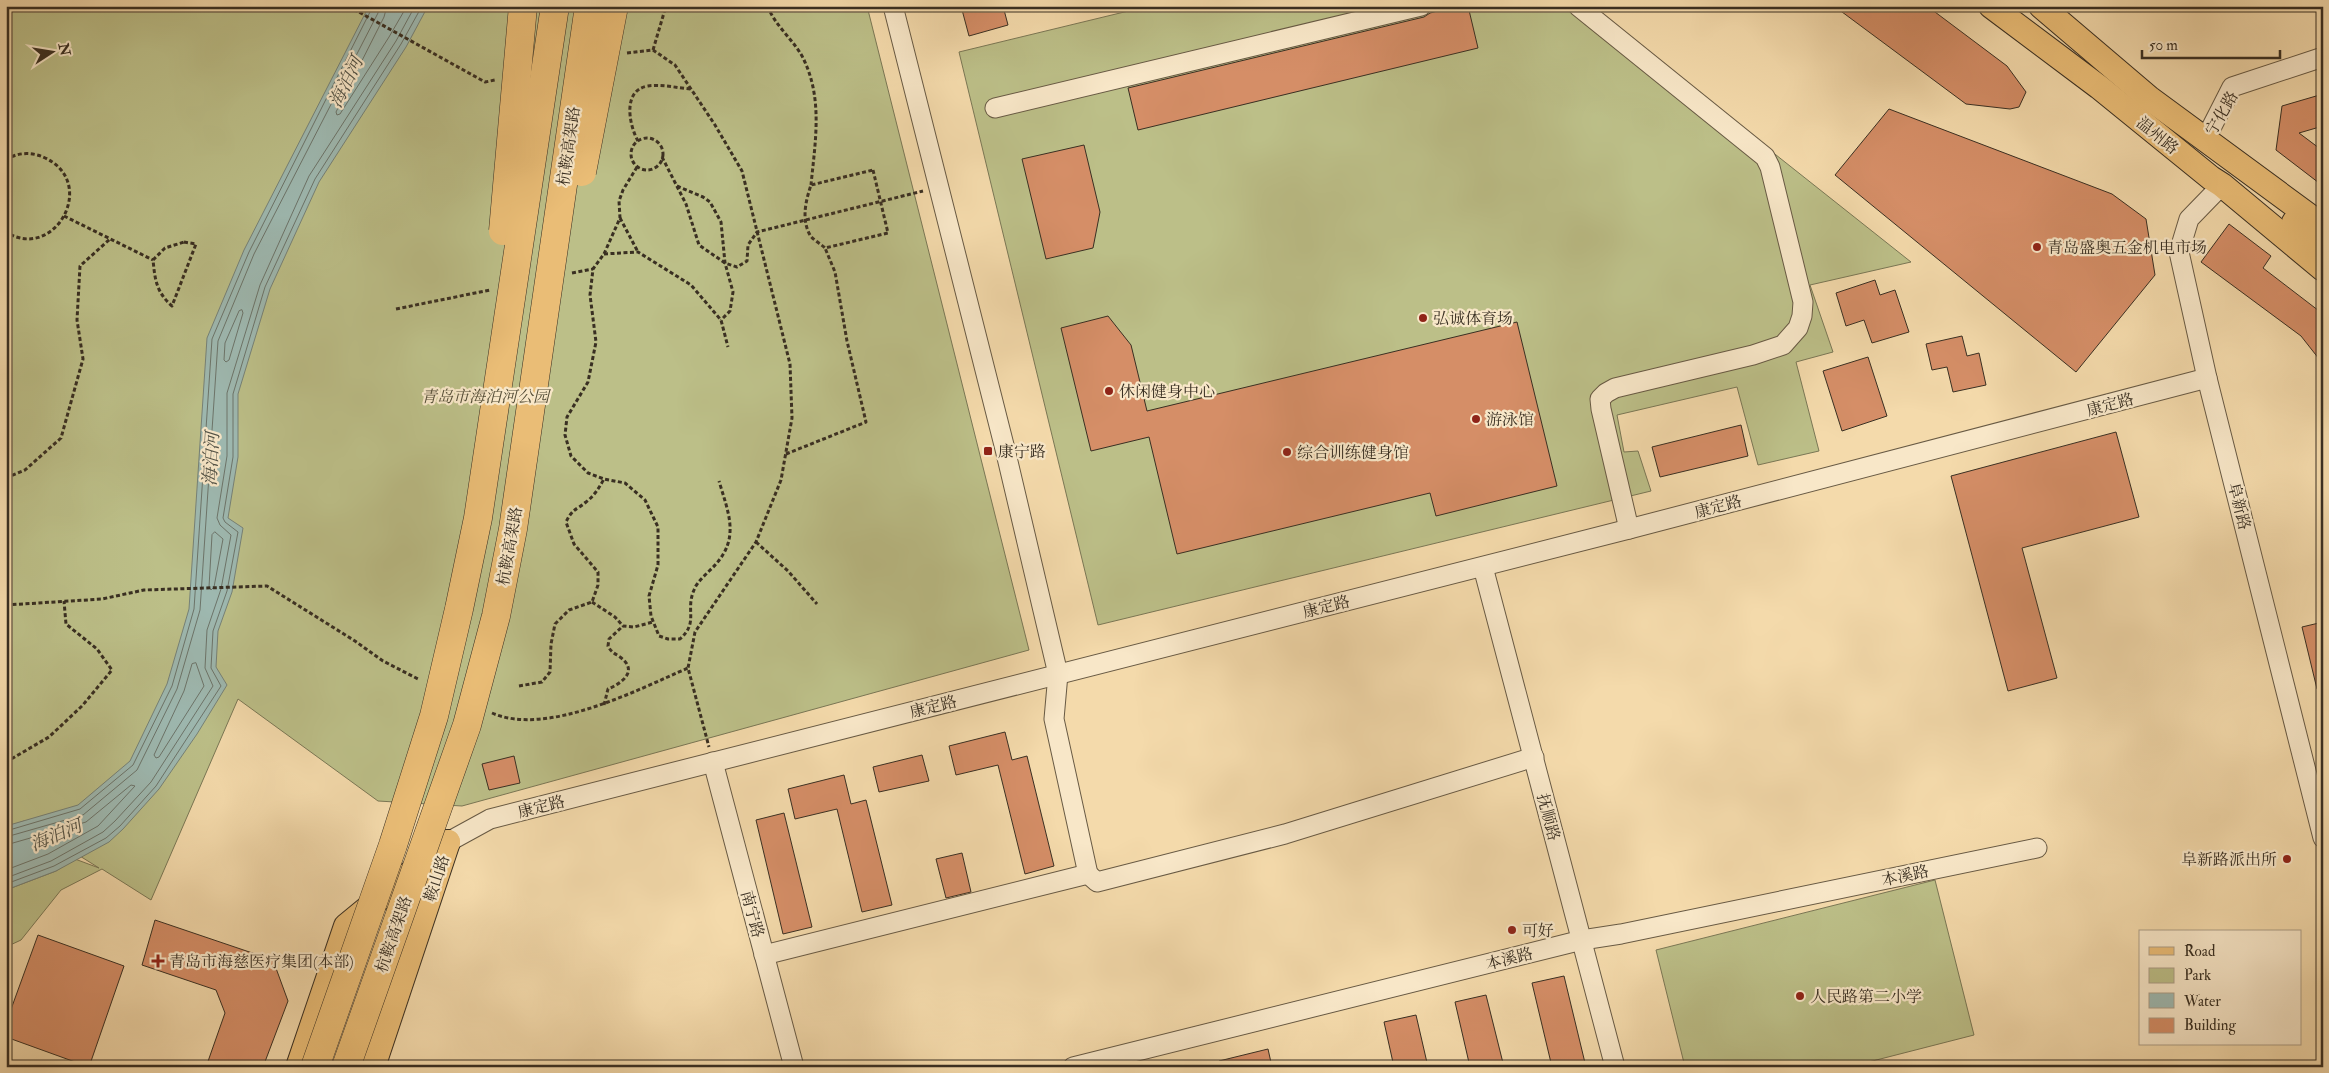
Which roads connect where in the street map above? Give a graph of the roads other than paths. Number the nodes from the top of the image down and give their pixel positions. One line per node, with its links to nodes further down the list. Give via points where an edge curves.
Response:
1 (523, 6): 19 (highway, bridge)
2 (555, 6): 19 (highway, 杭鞍高架路, bridge)
3 (589, 6): 20 (highway, 杭鞍高架路, bridge)
4 (614, 6): 20 (highway, bridge)
5 (893, 6): 23 (street, via 1005,449)
6 (1421, 6): 11 (street)
7 (1578, 6): 21 (street, via 1766,157 1803,302 1798,328 1783,345 1615,388 1600,399)
8 (1990, 6): 14 (main road, 温州路)
9 (2041, 6): 12 (main road, 温州路, via 2149,98)
10 (2323, 57): 12 (street, 宁化路, via 2232,87)
11 (995, 108)
12 (2205, 140): 13 (main road, 温州路)
13 (2231, 159): 15 (main road, 温州路); 16 (main road, 温州路, via 2250,185)
14 (2222, 185): 17 (main road, 温州路); 18 (street, 阜新路, via 2188,219 2179,252)
15 (2323, 226)
16 (2323, 247)
17 (2323, 269)
18 (2207, 378): 21 (street, 康定路); 26 (street, 阜新路)
19 (478, 518): 33 (highway, 杭鞍高架路, bridge, via 434,716 393,845)
20 (513, 529): 34 (highway, 杭鞍高架路, bridge, via 496,616 467,725)
21 (1630, 529): 22 (street, 康定路)
22 (1483, 567): 23 (street, 康定路); 24 (street, 抚顺路)
23 (1058, 674): 25 (street, 康定路); 29 (street, via 1054,719)
24 (1534, 758): 29 (street, via 1276,836 1097,882); 30 (street, 抚顺路)
25 (713, 762): 27 (street, 康定路, via 490,818); 31 (street, 南宁路)
26 (2323, 838)
27 (448, 842): 32 (main road, 鞍山路, via 346,926); 35 (main road, 鞍山路)
28 (2037, 848): 30 (street, 本溪路)
29 (1088, 874): 31 (street)
30 (1582, 940): 37 (street, 本溪路); 38 (street, 抚顺路)
31 (764, 956): 36 (street, 南宁路)
32 (298, 1067)
33 (315, 1067)
34 (346, 1067)
35 (373, 1067)
36 (794, 1067)
37 (1073, 1067)
38 (1615, 1067)

